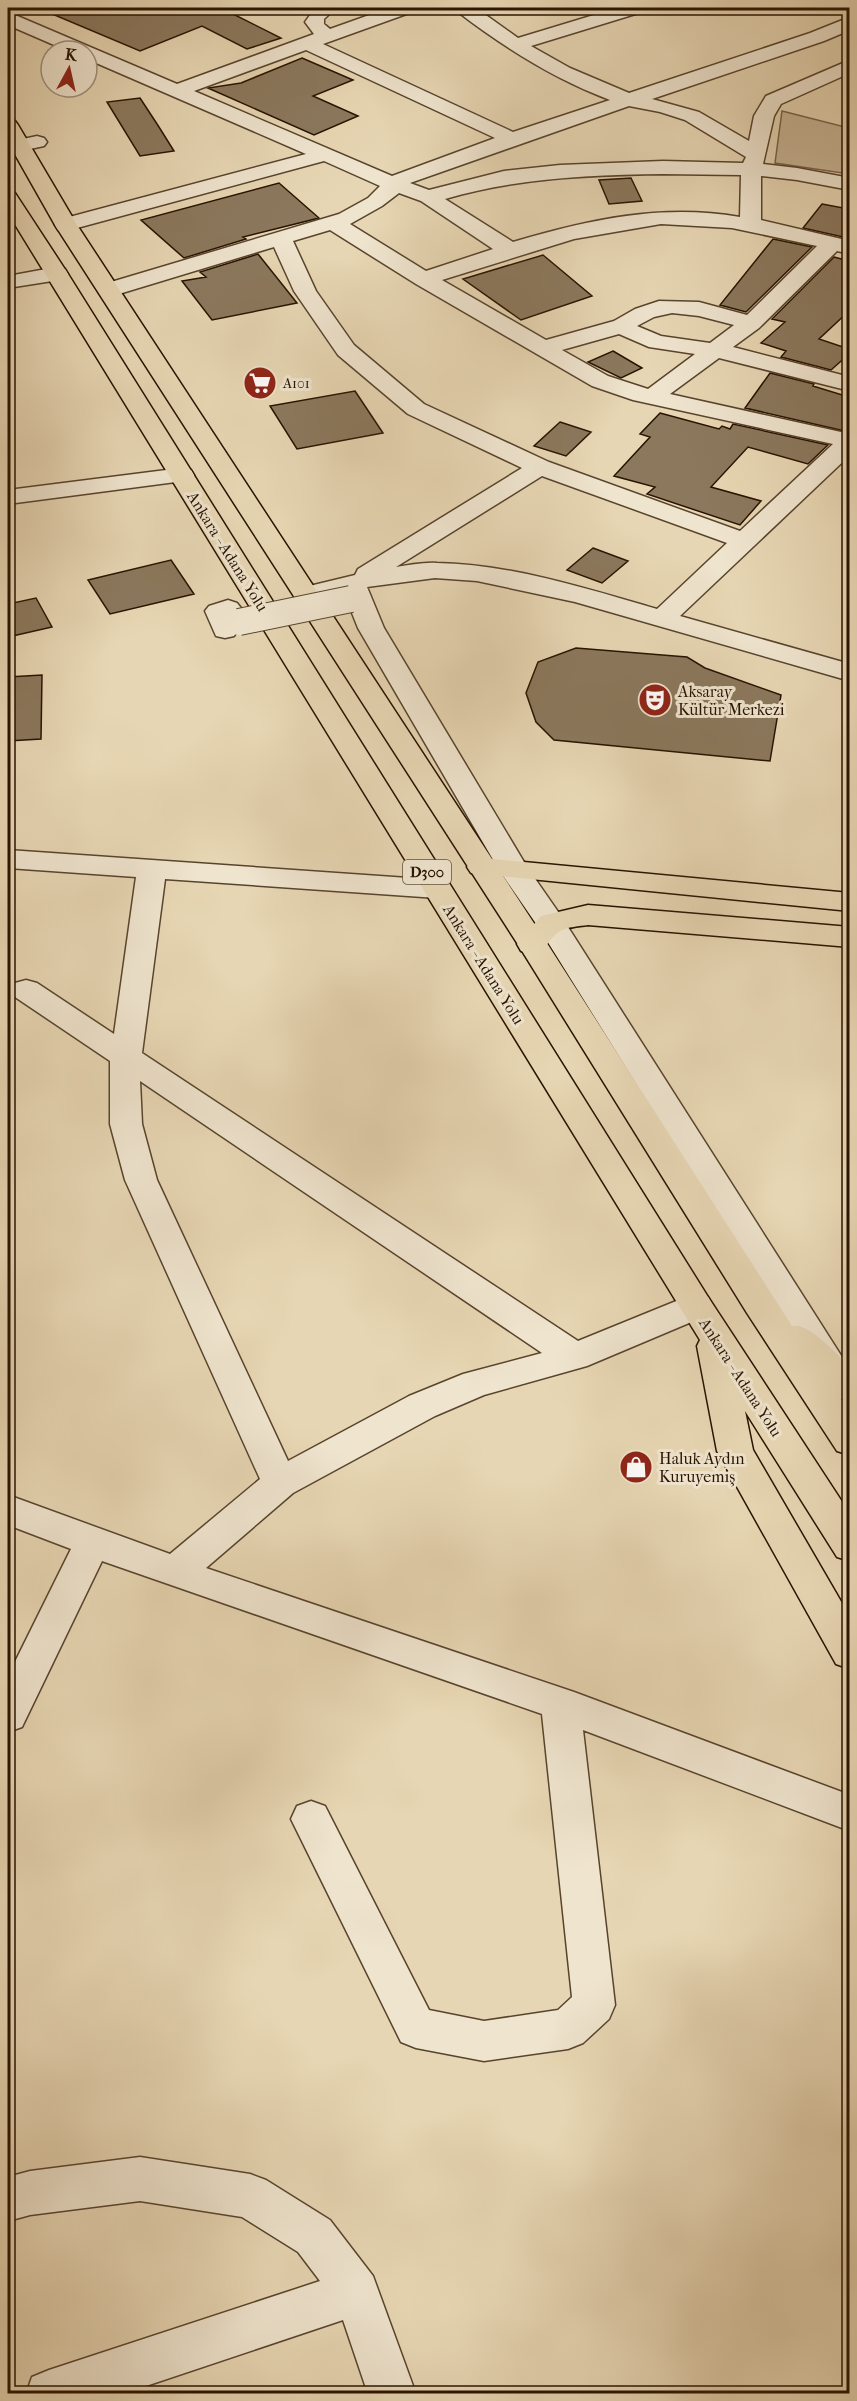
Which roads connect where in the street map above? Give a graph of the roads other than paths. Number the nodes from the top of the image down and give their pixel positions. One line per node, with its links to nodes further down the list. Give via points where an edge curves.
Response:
1 (22, 8): 7 (street)
2 (327, 8): 11 (street, via 316,15 314,22)
3 (405, 8): 11 (street)
4 (465, 8): 15 (street)
5 (635, 8): 15 (street)
6 (836, 8): 8 (street)
7 (8, 12)
8 (849, 14)
9 (8, 18): 13 (street)
10 (849, 23): 12 (street)
11 (327, 36): 14 (street)
12 (817, 37): 16 (street); 20 (street)
13 (56, 39)
14 (306, 43): 19 (street); 22 (street)
15 (515, 45): 20 (street, via 550,67)
16 (849, 47)
17 (99, 58): 19 (street)
18 (849, 66): 24 (street, via 772,100 764,116)
19 (175, 91): 23 (street)
20 (630, 100): 22 (street); 24 (street, via 670,108 719,130)
21 (8, 125): 30 (main road, D300)
22 (512, 139): 25 (street)
23 (324, 155): 25 (street); 30 (street)
24 (754, 162): 26 (street); 28 (street, via 532,173); 31 (street)
25 (392, 183): 28 (street); 29 (street, via 390,191 375,202)
26 (849, 183)
27 (8, 197): 35 (main road, Ankara - Adana Yolu / D300)
28 (428, 197): 34 (street)
29 (332, 222): 32 (street); 36 (street)
30 (66, 225): 38 (main road, D300)
31 (750, 226): 33 (street); 34 (street, via 663,218 569,231)
32 (281, 238): 38 (street); 46 (street, via 305,291 346,350 416,409)
33 (841, 246): 39 (street)
34 (510, 250): 36 (street)
35 (57, 274): 37 (street); 47 (main road, Ankara - Adana Yolu / D300)
36 (424, 279): 41 (street)
37 (8, 282)
38 (109, 290): 51 (main road, D300)
39 (751, 323): 40 (street, via 677,307 645,312); 42 (street)
40 (622, 326): 41 (street); 42 (street, via 658,343)
41 (543, 348): 44 (street, via 600,381)
42 (717, 351): 43 (street); 44 (street)
43 (849, 384)
44 (652, 397): 45 (street)
45 (849, 441): 49 (street)
46 (540, 467): 49 (street); 50 (street)
47 (182, 475): 48 (street); 59 (main road, Ankara - Adana Yolu / D300)
48 (8, 497)
49 (744, 541): 52 (street)
50 (353, 587): 51 (street); 52 (street, via 435,570 477,573 580,595); 53 (street, bridge); 58 (street, via 371,628)
51 (306, 594): 56 (main road, D300)
52 (662, 619): 54 (street)
53 (232, 626)
54 (849, 673)
55 (8, 859): 57 (street)
56 (481, 867): 58 (main road); 61 (main road, D300)
57 (152, 869): 59 (street); 64 (street)
58 (514, 870): 60 (main road); 61 (street)
59 (437, 889): 66 (main road, Ankara - Adana Yolu / D300)
60 (849, 902)
61 (542, 934): 62 (main road, via 588,915); 65 (main road, D300); 68 (street)
62 (849, 937)
63 (26, 990): 64 (street)
64 (126, 1058): 67 (street); 70 (street, via 126,1124 141,1180)
65 (759, 1304): 68 (main road); 69 (main road, D300)
66 (703, 1318): 67 (street); 73 (main road, Ankara - Adana Yolu / D300); 75 (main road, via 735,1451)
67 (576, 1357): 70 (street, via 475,1384 422,1406)
68 (845, 1382)
69 (849, 1441)
70 (280, 1483): 74 (street)
71 (8, 1510): 72 (street)
72 (93, 1542): 74 (street); 77 (street)
73 (849, 1546)
74 (174, 1572): 76 (street)
75 (849, 1653)
76 (560, 1704): 78 (street); 79 (street, via 594,2005 568,2030 484,2041 416,2028)
77 (8, 1715)
78 (849, 1813)
79 (311, 1819)
80 (8, 2199): 81 (street, via 140,2179 250,2196 314,2236)
81 (357, 2292): 82 (street); 83 (street)
82 (49, 2394)
83 (392, 2394)

